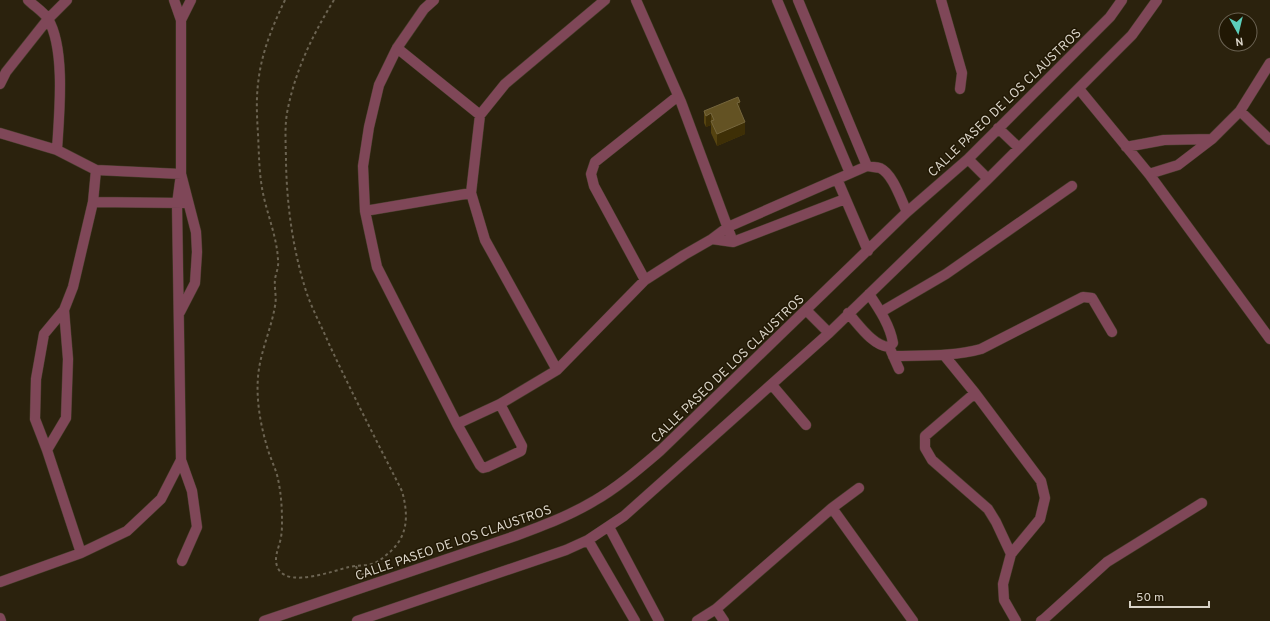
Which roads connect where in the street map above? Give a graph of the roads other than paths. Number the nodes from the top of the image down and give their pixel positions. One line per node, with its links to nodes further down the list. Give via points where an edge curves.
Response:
1 (28, 0): 13 (street)
2 (174, 0): 14 (street)
3 (191, 0): 14 (street)
4 (434, 0): 15 (street, via 424,9)
5 (605, 0): 22 (street, via 505,84)
6 (636, 0): 20 (street)
7 (1122, 0): 23 (street, CALLE PASEO DE LOS CLAUSTROS, via 1110,17)
8 (1157, 0): 19 (street, via 1132,36)
9 (798, 1): 12 (street); 31 (street)
10 (942, 1): 18 (street, via 962,73)
11 (60, 2): 13 (street)
12 (779, 4): 33 (street)
13 (48, 19): 17 (street, via 6,72); 29 (street, via 59,63)
14 (181, 20): 34 (street)
15 (397, 48): 22 (street); 44 (street, via 379,85 368,127 363,166)
16 (1270, 63): 21 (street)
17 (0, 84)
18 (960, 89)
19 (1079, 89): 27 (street); 28 (street)
20 (678, 96): 46 (street); 50 (street, via 596,162 591,174 594,186)
21 (1240, 111): 25 (street); 26 (street)
22 (480, 115): 39 (street)
23 (998, 128): 28 (street); 30 (street, CALLE PASEO DE LOS CLAUSTROS)
24 (0, 133): 29 (street)
25 (1212, 139): 27 (street, via 1151,141); 35 (street, via 1178,165)
26 (1270, 140)
27 (1126, 147): 35 (street)
28 (1018, 148): 37 (street)
29 (57, 150): 32 (street)
30 (968, 159): 37 (street); 45 (street, CALLE PASEO DE LOS CLAUSTROS)
31 (867, 166): 33 (street); 45 (street, via 885,171)
32 (96, 170): 34 (street); 41 (street)
33 (850, 173): 36 (street)
34 (181, 174): 42 (street); 43 (street)
35 (1149, 174): 59 (street)
36 (837, 179): 40 (street); 46 (street)
37 (988, 179): 51 (street)
38 (1072, 186): 54 (street, via 946,274)
39 (471, 193): 44 (street); 63 (street, via 485,240)
40 (845, 199): 48 (street); 49 (street)
41 (93, 202): 43 (street); 52 (street, via 73,287)
42 (189, 202): 43 (street); 56 (street, via 196,232 194,283)
43 (177, 204): 56 (street)
44 (365, 211): 67 (street, via 377,267)
45 (907, 212): 49 (street, CALLE PASEO DE LOS CLAUSTROS)
46 (728, 227): 47 (street); 48 (street)
47 (712, 239): 48 (street); 50 (street)
48 (733, 242)
49 (868, 251): 53 (street, CALLE PASEO DE LOS CLAUSTROS)
50 (644, 280): 63 (street)
51 (869, 294): 54 (street); 55 (street)
52 (64, 310): 69 (street, via 68,359 66,418); 69 (street, via 44,334 36,379 34,419)
53 (806, 310): 58 (street); 81 (street, CALLE PASEO DE LOS CLAUSTROS, via 660,451 595,501 515,536 369,586)
54 (881, 312): 60 (street, via 892,334)
55 (848, 313): 58 (street); 60 (street, via 878,344)
56 (178, 314): 70 (street)
57 (1112, 332): 61 (street, via 1092,298 1083,297 981,350)
58 (829, 333): 64 (street)
59 (1270, 339)
60 (891, 351): 61 (street); 62 (street)
61 (944, 355): 65 (street)
62 (898, 369)
63 (557, 370): 66 (street)
64 (772, 384): 68 (street); 74 (street, via 624,516)
65 (975, 393): 77 (street, via 1041,480 1045,498 1040,519); 77 (street, via 926,436 925,448 932,460 988,509)
66 (500, 404): 67 (street); 67 (street, via 522,446 521,452 483,468)
67 (457, 424)
68 (806, 425)
69 (47, 450): 76 (street)
70 (180, 460): 76 (street, via 161,499 127,531); 78 (street, via 192,491 197,527)
71 (859, 488): 73 (street)
72 (1202, 503): 93 (street, via 1106,562)
73 (832, 508): 80 (street); 91 (street)
74 (608, 527): 75 (street); 88 (street)
75 (588, 540): 83 (street); 87 (street)
76 (81, 553): 79 (street)
77 (1011, 554): 92 (street, via 1003,584 1004,600)
78 (182, 561)
79 (0, 582)
80 (716, 609): 89 (street); 90 (street)
81 (295, 616): 85 (street, CALLE PASEO DE LOS CLAUSTROS)
82 (0, 618): 84 (street)
83 (378, 618): 86 (street)
84 (1, 621)
85 (264, 621)
86 (357, 621)
87 (635, 621)
88 (659, 621)
89 (697, 621)
90 (724, 621)
91 (913, 621)
92 (1016, 621)
93 (1041, 621)

